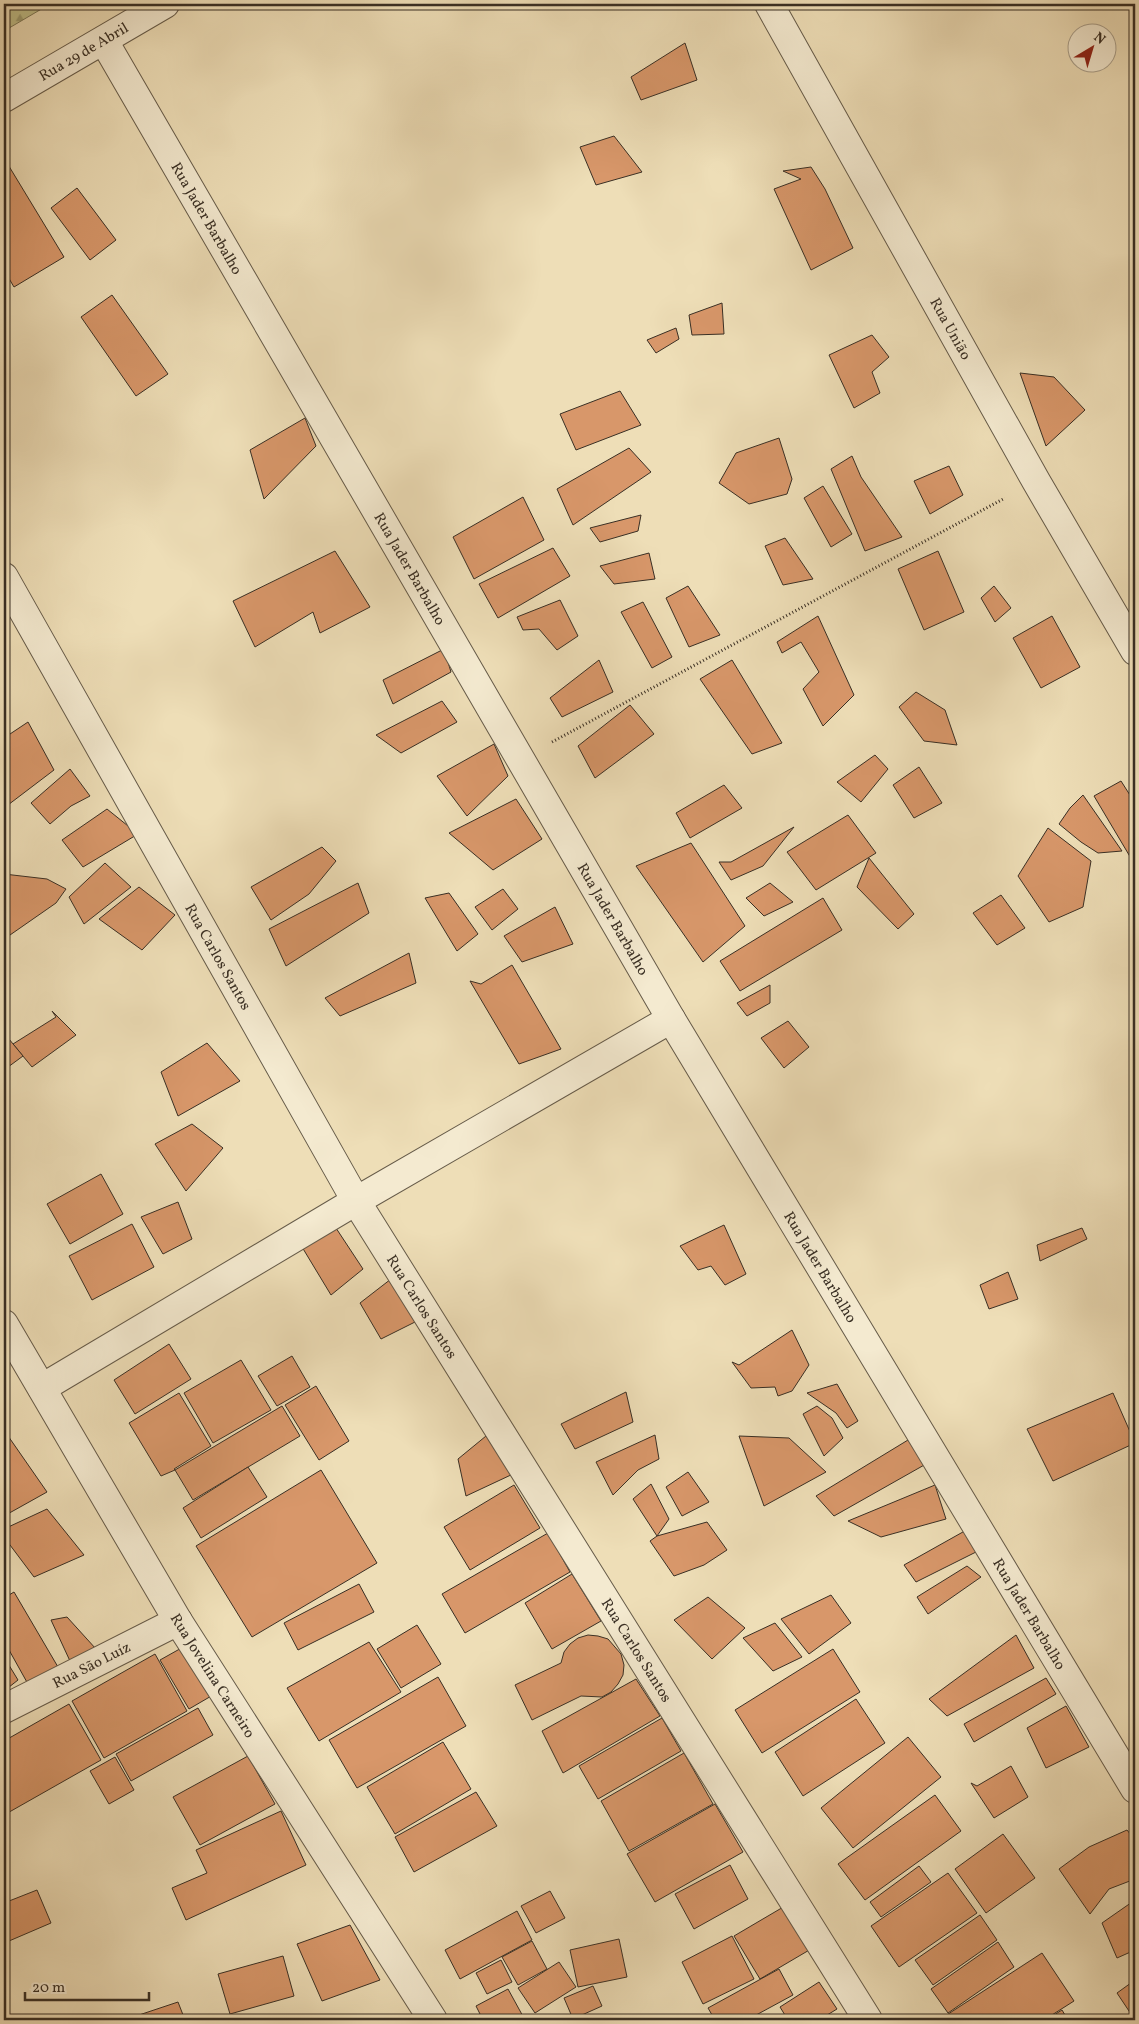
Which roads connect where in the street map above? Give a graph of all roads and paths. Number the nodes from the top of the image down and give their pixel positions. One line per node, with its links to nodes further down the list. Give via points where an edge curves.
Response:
1 (165, 4): 3 (street, Rua 29 de Abril)
2 (769, 4): 5 (street, Rua União)
3 (104, 41): 4 (street, Rua 29 de Abril); 8 (street, Rua Jader Barbalho)
4 (4, 98)
5 (1036, 481): 7 (street, Rua União); 8 (path)
6 (4, 577): 10 (street, Rua Carlos Santos)
7 (1135, 652)
8 (521, 758): 9 (street, Rua Jader Barbalho)
9 (671, 1019): 10 (street); 15 (street, Rua Jader Barbalho)
10 (356, 1201): 12 (street); 17 (street, Rua Carlos Santos)
11 (4, 1324): 12 (street, Rua Jovelina Carneiro)
12 (42, 1388): 13 (street, Rua Jovelina Carneiro)
13 (178, 1621): 14 (street, Rua São Luíz); 16 (street, Rua Jovelina Carneiro)
14 (4, 1709)
15 (1135, 1789)
16 (433, 2020)
17 (868, 2020)

